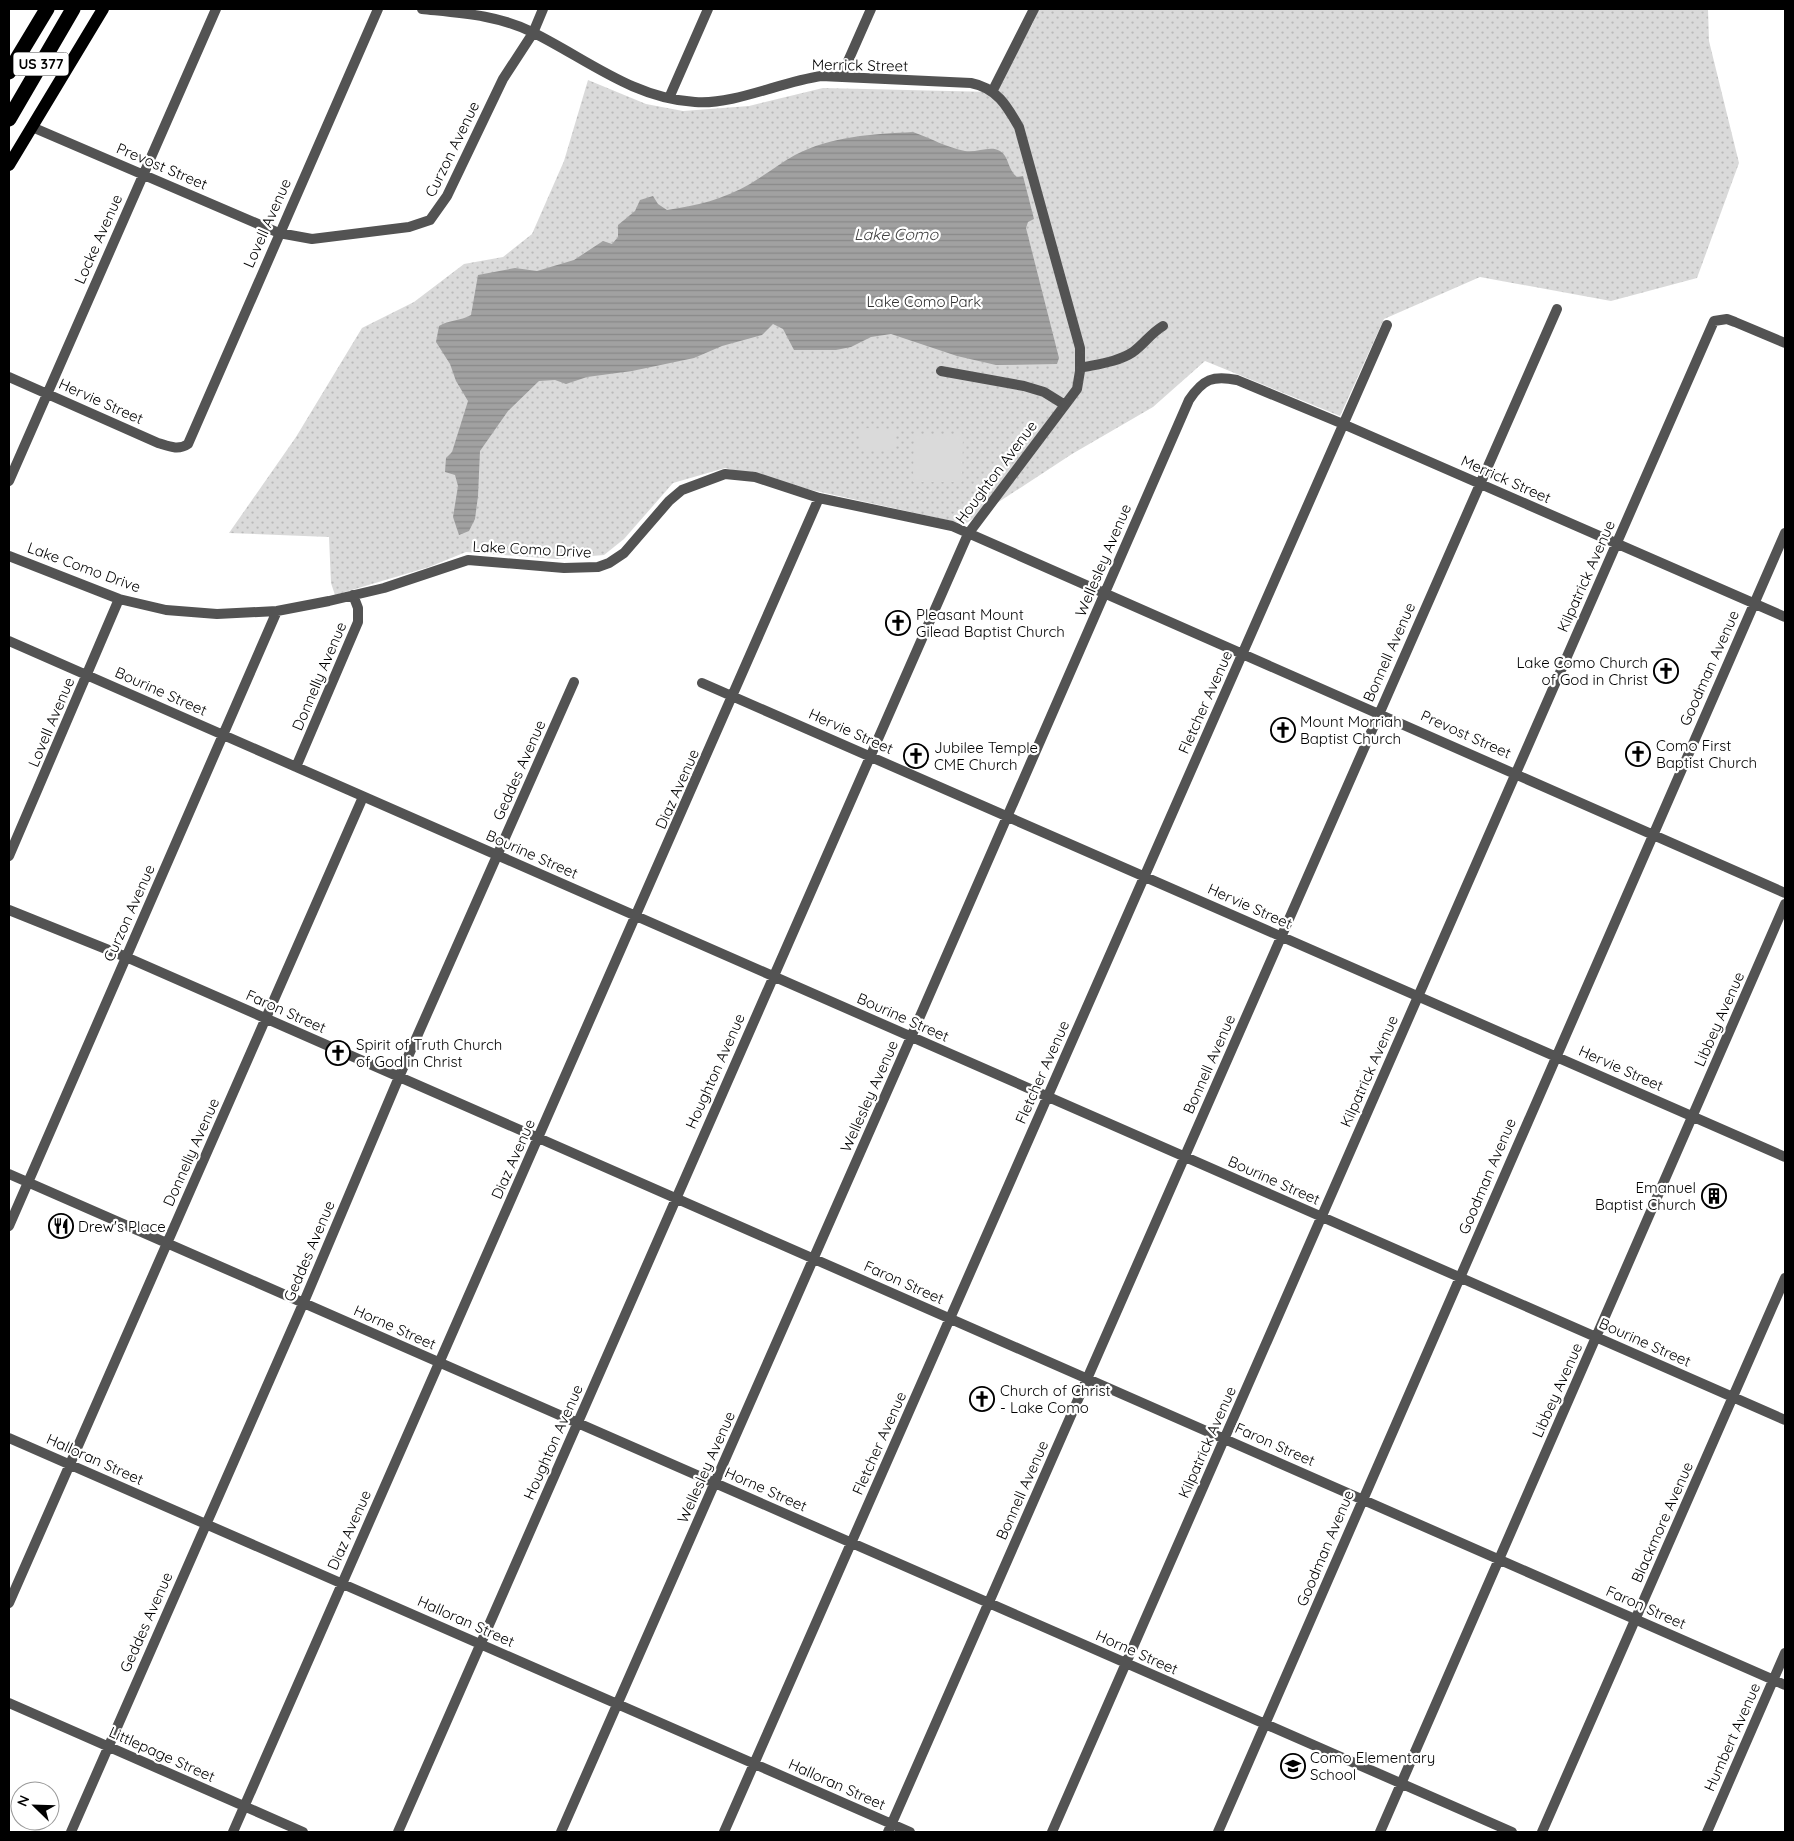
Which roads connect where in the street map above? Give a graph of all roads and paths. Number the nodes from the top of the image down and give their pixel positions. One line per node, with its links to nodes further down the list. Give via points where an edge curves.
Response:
1 (47, 9): 12 (highway)
2 (73, 9): 16 (highway, US 377)
3 (103, 9): 17 (main road)
4 (216, 9): 19 (street, Locke Avenue)
5 (378, 9): 20 (street, Lovell Avenue)
6 (422, 9): 11 (street, Merrick Street, via 491,17)
7 (544, 9): 11 (street, Curzon Avenue)
8 (708, 9): 15 (street)
9 (871, 9): 13 (street)
10 (1034, 9): 14 (street)
11 (533, 33): 15 (street, Merrick Street, via 613,78); 20 (street, Curzon Avenue, via 503,79 448,196 430,220 409,227 312,239)
12 (9, 72)
13 (841, 77): 14 (street, Merrick Street, via 971,83); 15 (street, Merrick Street, via 802,79 716,102)
14 (992, 92): 24 (street, Merrick Street, via 1006,103 1019,127)
15 (669, 98)
16 (9, 119)
17 (32, 127): 18 (main road); 19 (street, Prevost Street)
18 (9, 165)
19 (143, 174): 20 (street, Prevost Street); 30 (street, Locke Avenue)
20 (279, 234): 33 (street, Lovell Avenue, via 188,444)
21 (1557, 309): 35 (street, Bonnell Avenue)
22 (1387, 325): 32 (street, Fletcher Avenue)
23 (1163, 326): 26 (street, via 1152,332 1133,352)
24 (1077, 339): 26 (street, Houghton Avenue)
25 (1785, 343): 39 (street, Kilpatrick Avenue, via 1735,322 1714,321)
26 (1080, 368): 31 (street, Houghton Avenue, via 1077,389)
27 (941, 371): 31 (street, via 1024,386 1044,392)
28 (9, 377): 30 (street, Hervie Street)
29 (1212, 379): 32 (street, Merrick Street, via 1237,380); 41 (street, Wellesley Avenue, via 1197,388 1189,400)
30 (47, 394): 33 (street, Hervie Street, via 158,443); 34 (street, Locke Avenue)
31 (1065, 405): 38 (street, Houghton Avenue)
32 (1343, 424): 35 (street, Merrick Street); 48 (street, Fletcher Avenue)
33 (182, 448)
34 (9, 481)
35 (1480, 484): 39 (street, Merrick Street); 53 (street, Bonnell Avenue)
36 (819, 498): 38 (street, Lake Como Drive, via 952,526); 42 (street, Lake Como Drive, via 755,477 725,474 682,490 624,553 604,565 564,568 468,560); 52 (street, Diaz Avenue)
37 (1785, 533): 44 (street, Goodman Avenue)
38 (968, 534): 41 (street, Prevost Street); 55 (street, Houghton Avenue)
39 (1616, 544): 44 (street, Merrick Street); 57 (street, Kilpatrick Avenue)
40 (9, 556): 43 (street, Lake Como Drive)
41 (1105, 594): 48 (street, Prevost Street); 59 (street, Wellesley Avenue)
42 (354, 595): 45 (street, Lake Como Drive); 56 (street, Donnelly Avenue, via 358,622)
43 (119, 599): 45 (street, Lake Como Drive, via 166,610 217,614); 49 (street, Lovell Avenue)
44 (1754, 604): 46 (street, Merrick Street); 60 (street, Goodman Avenue)
45 (277, 611): 54 (street, Curzon Avenue)
46 (1785, 618)
47 (9, 641): 49 (street, Bourine Street)
48 (1242, 653): 53 (street, Prevost Street); 63 (street, Fletcher Avenue)
49 (87, 675): 54 (street, Bourine Street); 61 (street, Lovell Avenue)
50 (574, 682): 62 (street, Geddes Avenue)
51 (702, 683): 52 (street, Hervie Street)
52 (734, 696): 55 (street, Hervie Street); 67 (street, Diaz Avenue)
53 (1379, 713): 57 (street, Prevost Street); 68 (street, Bonnell Avenue)
54 (223, 735): 56 (street, Bourine Street); 69 (street, Curzon Avenue)
55 (870, 756): 59 (street, Hervie Street); 70 (street, Houghton Avenue)
56 (296, 767): 58 (street, Bourine Street)
57 (1516, 772): 60 (street, Prevost Street); 71 (street, Kilpatrick Avenue)
58 (364, 796): 62 (street, Bourine Street); 72 (street, Donnelly Avenue)
59 (1008, 816): 63 (street, Hervie Street); 73 (street, Wellesley Avenue)
60 (1652, 835): 64 (street, Prevost Street); 74 (street, Goodman Avenue)
61 (9, 856)
62 (498, 856): 67 (street, Bourine Street); 75 (street, Geddes Avenue)
63 (1144, 876): 68 (street, Hervie Street); 76 (street, Fletcher Avenue)
64 (1785, 893)
65 (1785, 904): 77 (street, Libbey Avenue)
66 (9, 910): 69 (street, Faron Street)
67 (637, 916): 70 (street, Bourine Street); 78 (street, Diaz Avenue)
68 (1282, 936): 71 (street, Hervie Street); 79 (street, Bonnell Avenue)
69 (126, 957): 72 (street, Faron Street); 82 (street, Curzon Avenue)
70 (773, 976): 73 (street, Bourine Street); 83 (street, Houghton Avenue)
71 (1418, 996): 74 (street, Hervie Street); 84 (street, Kilpatrick Avenue)
72 (266, 1018): 75 (street, Faron Street); 86 (street, Donnelly Avenue)
73 (912, 1037): 76 (street, Bourine Street); 87 (street, Wellesley Avenue)
74 (1555, 1055): 77 (street, Hervie Street); 88 (street, Goodman Avenue)
75 (399, 1077): 78 (street, Faron Street); 90 (street, Geddes Avenue)
76 (1048, 1097): 79 (street, Bourine Street); 91 (street, Fletcher Avenue)
77 (1693, 1116): 80 (street, Hervie Street); 92 (street, Libbey Avenue)
78 (539, 1138): 83 (street, Faron Street); 93 (street, Diaz Avenue)
79 (1185, 1157): 84 (street, Bourine Street); 94 (street, Bonnell Avenue)
80 (1785, 1157)
81 (9, 1174): 82 (street, Horne Street)
82 (28, 1182): 85 (street, Curzon Avenue); 86 (street, Horne Street)
83 (676, 1198): 87 (street, Faron Street); 97 (street, Houghton Avenue)
84 (1321, 1217): 88 (street, Bourine Street); 99 (street, Kilpatrick Avenue)
85 (9, 1226)
86 (167, 1243): 90 (street, Horne Street); 100 (street, Donnelly Avenue)
87 (814, 1258): 91 (street, Faron Street); 101 (street, Wellesley Avenue)
88 (1459, 1277): 92 (street, Bourine Street); 102 (street, Goodman Avenue)
89 (1785, 1278): 95 (street, Blackmore Avenue)
90 (304, 1303): 93 (street, Horne Street); 103 (street, Geddes Avenue)
91 (950, 1318): 94 (street, Faron Street); 104 (street, Fletcher Avenue)
92 (1596, 1338): 95 (street, Bourine Street); 105 (street, Libbey Avenue)
93 (440, 1363): 97 (street, Horne Street); 106 (street, Diaz Avenue)
94 (1087, 1379): 99 (street, Faron Street); 108 (street, Bonnell Avenue)
95 (1733, 1397): 96 (street, Bourine Street); 109 (street, Blackmore Avenue)
96 (1785, 1420)
97 (577, 1423): 101 (street, Horne Street); 110 (street, Houghton Avenue)
98 (9, 1438): 100 (street, Halloran Street)
99 (1224, 1439): 102 (street, Faron Street); 112 (street, Kilpatrick Avenue)
100 (70, 1464): 103 (street, Halloran Street); 107 (street, Donnelly Avenue)
101 (716, 1484): 104 (street, Horne Street); 116 (street, Wellesley Avenue)
102 (1362, 1499): 105 (street, Faron Street); 117 (street, Goodman Avenue)
103 (206, 1524): 106 (street, Halloran Street); 118 (street, Geddes Avenue)
104 (851, 1543): 108 (street, Horne Street); 119 (street, Fletcher Avenue)
105 (1500, 1559): 109 (street, Faron Street); 120 (street, Libbey Avenue)
106 (342, 1584): 110 (street, Halloran Street); 121 (street, Diaz Avenue)
107 (9, 1603)
108 (989, 1603): 112 (street, Horne Street); 122 (street, Bonnell Avenue)
109 (1636, 1619): 113 (street, Faron Street); 134 (street, Blackmore Avenue)
110 (480, 1644): 116 (street, Halloran Street); 126 (street, Houghton Avenue)
111 (1785, 1654): 113 (street, Humbert Avenue)
112 (1126, 1663): 117 (street, Horne Street); 130 (street, Kilpatrick Avenue)
113 (1774, 1680): 114 (street, Faron Street); 135 (street, Humbert Avenue)
114 (1785, 1684)
115 (9, 1703): 118 (street, Littlepage Street)
116 (618, 1704): 119 (street, Halloran Street); 127 (street, Wellesley Avenue)
117 (1265, 1724): 120 (street, Horne Street); 131 (street, Goodman Avenue)
118 (108, 1747): 121 (street, Littlepage Street); 123 (street, Geddes Avenue)
119 (754, 1764): 122 (street, Halloran Street); 128 (street, Fletcher Avenue)
120 (1401, 1784): 132 (street, Libbey Avenue); 133 (street, Horne Street)
121 (244, 1806): 124 (street, Diaz Avenue); 125 (street, Littlepage Street)
122 (890, 1828): 129 (street, Halloran Street)
123 (71, 1832)
124 (233, 1832)
125 (303, 1832)
126 (398, 1832)
127 (561, 1832)
128 (724, 1832)
129 (910, 1832)
130 (1052, 1832)
131 (1218, 1832)
132 (1380, 1832)
133 (1512, 1832)
134 (1542, 1832)
135 (1707, 1832)

